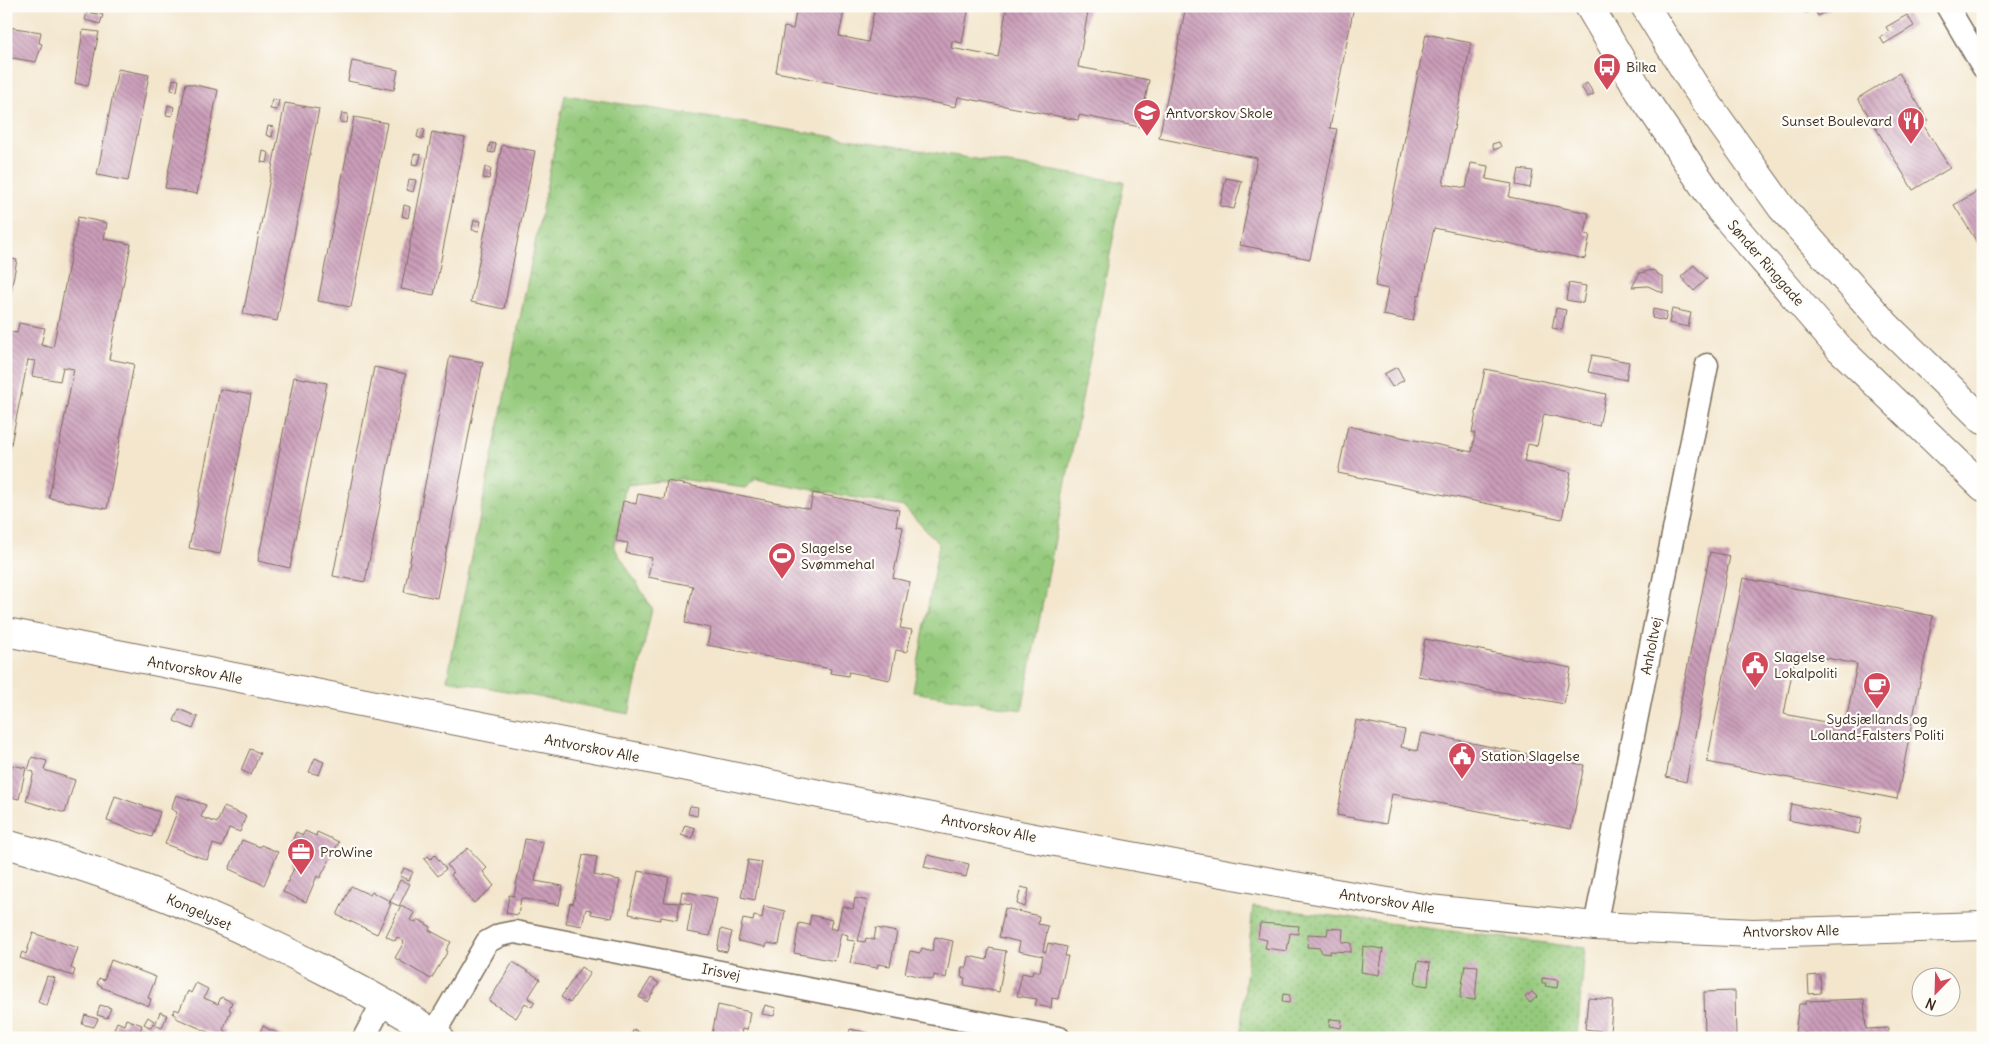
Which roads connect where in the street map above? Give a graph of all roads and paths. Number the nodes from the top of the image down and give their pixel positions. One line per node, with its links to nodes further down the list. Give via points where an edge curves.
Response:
1 (1589, 6): 7 (street, Sønder Ringgade, via 1640,92 1720,210 1840,349)
2 (1646, 6): 6 (street, via 1694,85 1782,208 1886,325)
3 (1947, 6): 4 (street)
4 (1983, 67)
5 (1707, 366): 10 (street, Anholtvej)
6 (1983, 420)
7 (1983, 487)
8 (6, 632): 10 (street, Antvorskov Alle, via 1029,837 1277,883 1429,909)
9 (6, 844): 12 (street, Kongelyset, via 48,855 170,899 284,950)
10 (1595, 926): 11 (street, Antvorskov Alle, via 1753,933)
11 (1983, 926)
12 (383, 1002): 13 (street, Kongelyset); 14 (street)
13 (437, 1035): 15 (street, Irisvej, via 487,942 515,932)
14 (364, 1038)
15 (1059, 1038)

